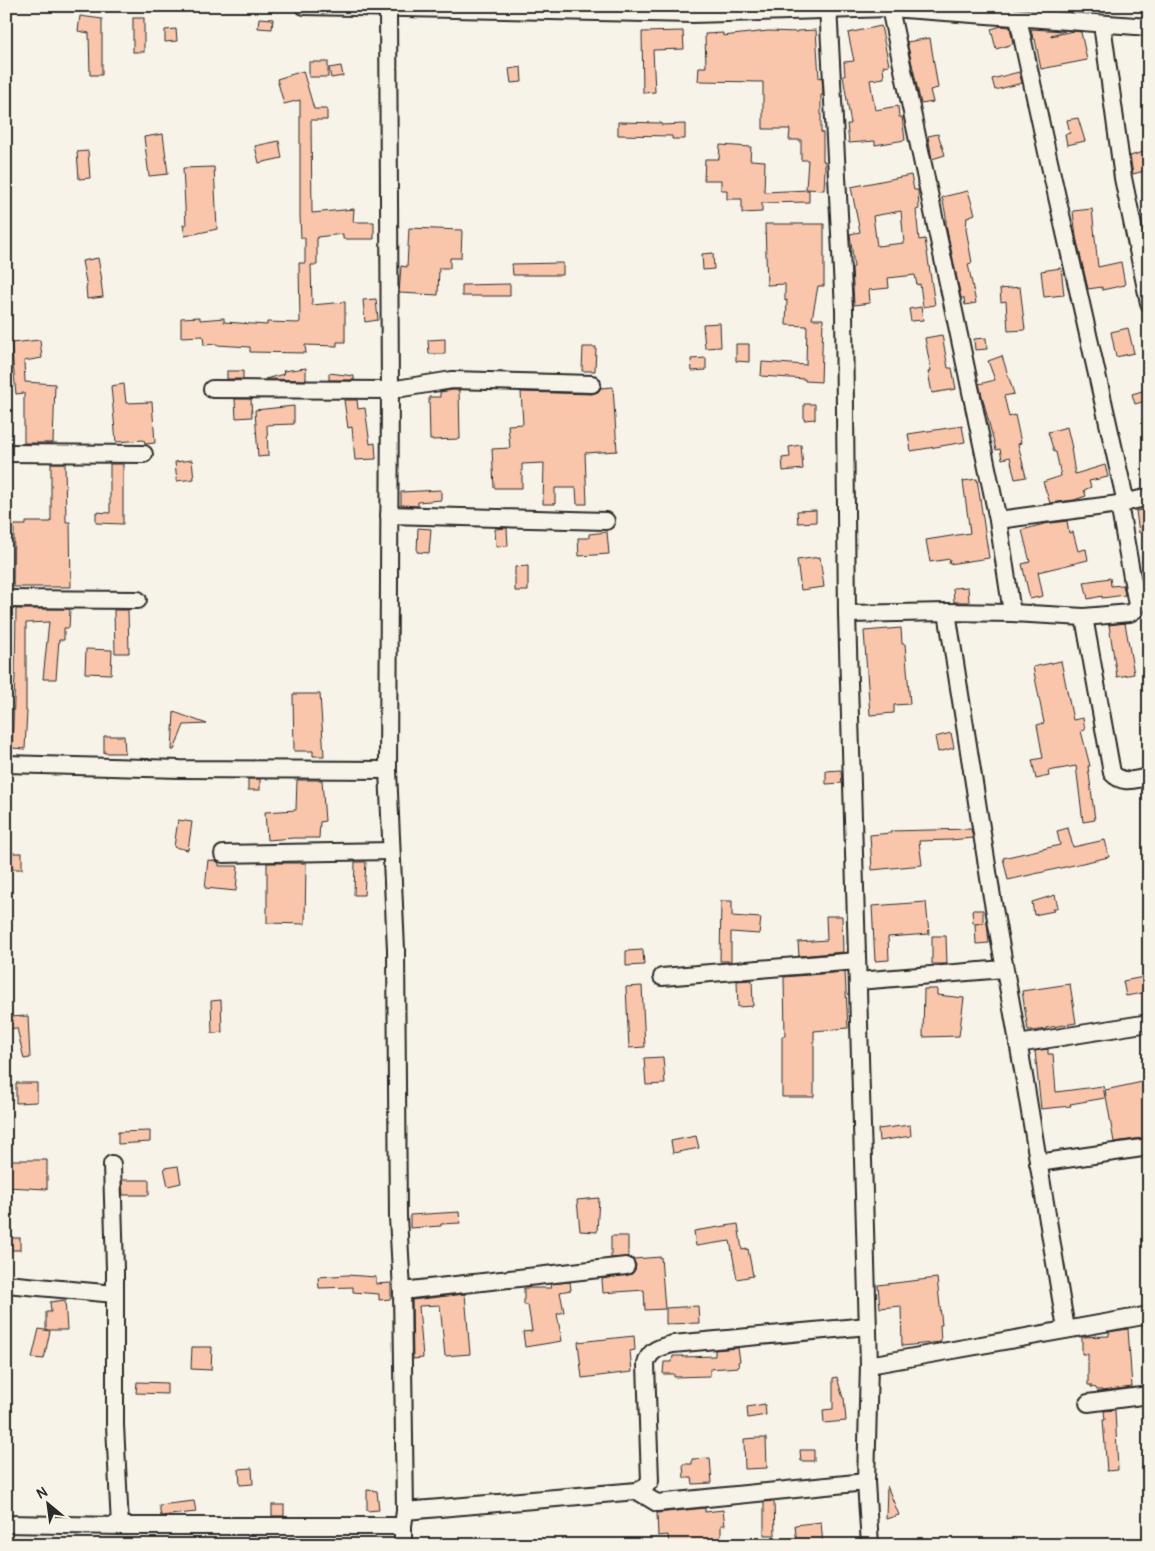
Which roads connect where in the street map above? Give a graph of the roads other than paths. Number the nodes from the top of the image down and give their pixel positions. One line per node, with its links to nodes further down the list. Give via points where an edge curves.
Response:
1 (304, 6): 2 (street)
2 (388, 8): 3 (street, via 693,14); 11 (street)
3 (828, 8): 4 (street); 23 (street, via 844,309)
4 (890, 8): 5 (street); 17 (street)
5 (1018, 18): 6 (street); 15 (street)
6 (1102, 24): 7 (street); 8 (street, via 1124,178)
7 (1149, 27)
8 (1149, 304)
9 (592, 384): 11 (street, via 452,380)
10 (212, 389): 11 (street)
11 (390, 390): 16 (street)
12 (6, 453): 13 (street)
13 (144, 454)
14 (1149, 497): 15 (street)
15 (1122, 503): 17 (street); 24 (street, via 1137,607 1130,613)
16 (389, 515): 18 (street); 26 (street)
17 (998, 520): 22 (street)
18 (606, 521)
19 (6, 598): 20 (street)
20 (138, 600)
21 (948, 612): 22 (street); 23 (street); 31 (street)
22 (1012, 613): 24 (street)
23 (847, 614): 30 (street)
24 (1084, 617): 27 (street, via 1112,773 1123,781)
25 (6, 764): 26 (street)
26 (388, 770): 28 (street)
27 (1149, 777)
28 (391, 851): 29 (street); 41 (street, via 396,950 398,1217)
29 (223, 854)
30 (857, 961): 32 (street); 33 (street)
31 (1004, 969): 33 (street); 35 (street)
32 (662, 977)
33 (858, 981): 44 (street)
34 (1149, 1023): 35 (street)
35 (1018, 1044): 37 (street)
36 (1149, 1147): 37 (street)
37 (1038, 1163): 45 (street)
38 (112, 1164): 42 (street)
39 (626, 1266): 41 (street)
40 (6, 1284): 42 (street)
41 (402, 1291): 51 (street)
42 (115, 1294): 53 (street, via 115,1425)
43 (1149, 1315): 45 (street)
44 (868, 1326): 46 (street); 50 (street, via 674,1344 654,1350 646,1364 650,1481)
45 (1066, 1330): 46 (street)
46 (869, 1365): 49 (street)
47 (1149, 1395): 48 (street)
48 (1088, 1403)
49 (866, 1482): 50 (street, via 657,1503); 55 (street)
50 (637, 1491): 51 (street)
51 (404, 1519): 53 (street); 54 (street)
52 (6, 1524): 53 (street)
53 (120, 1526)
54 (403, 1545)
55 (870, 1545)

